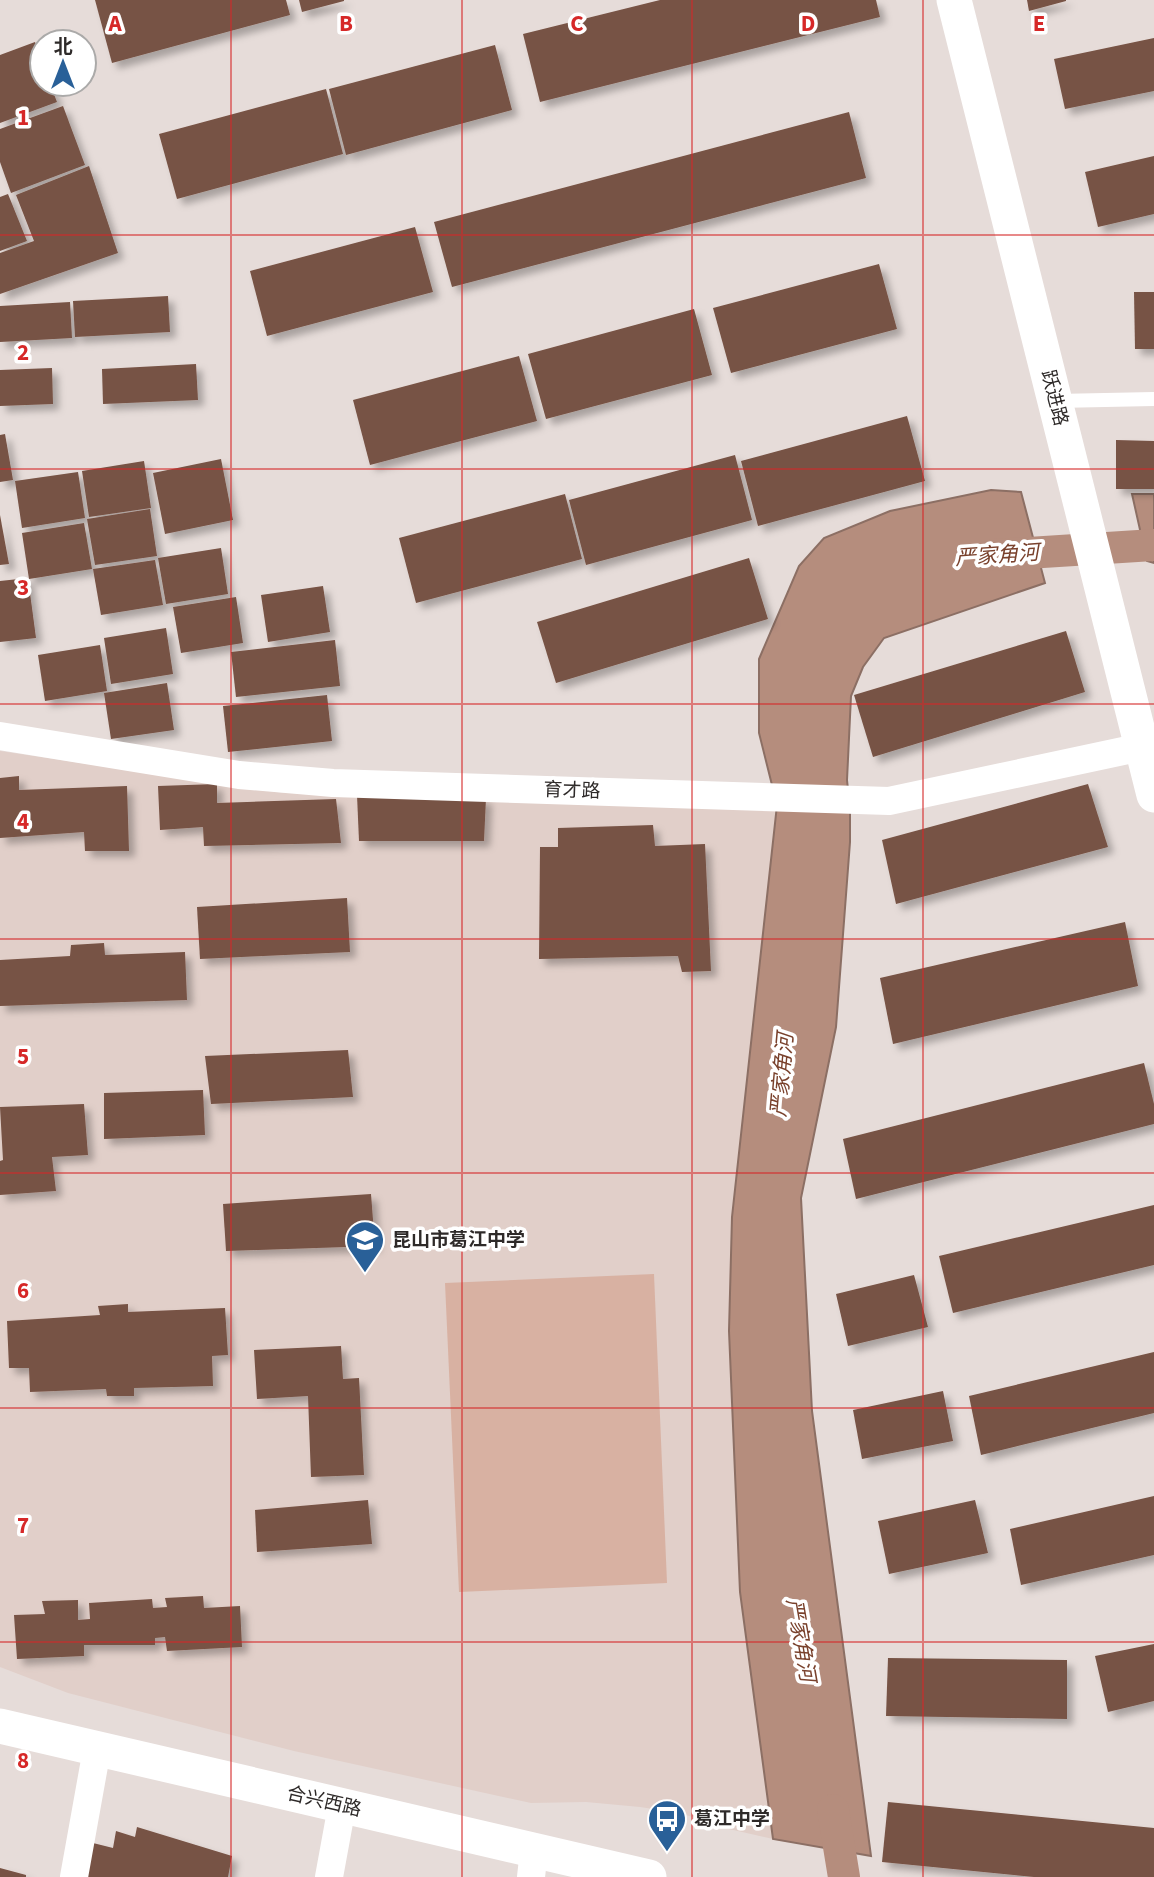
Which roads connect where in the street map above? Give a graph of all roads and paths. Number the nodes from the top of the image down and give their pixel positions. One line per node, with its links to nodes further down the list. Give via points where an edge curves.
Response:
1 (954, 0): 3 (street, 跃进路)
2 (1154, 399): 3 (lane)
3 (1055, 401): 5 (street, 跃进路)
4 (0, 736): 5 (street, 育才路, via 239,775 332,783 853,801 889,801)
5 (1142, 747): 6 (street, 跃进路)
6 (1154, 795)
7 (0, 1726): 8 (street, 合兴西路)
8 (97, 1749): 9 (street, 合兴西路); 11 (street)
9 (342, 1806): 10 (street, 合兴西路); 12 (street)
10 (532, 1864): 13 (street, 合兴西路)
11 (74, 1877)
12 (329, 1877)
13 (649, 1877)

